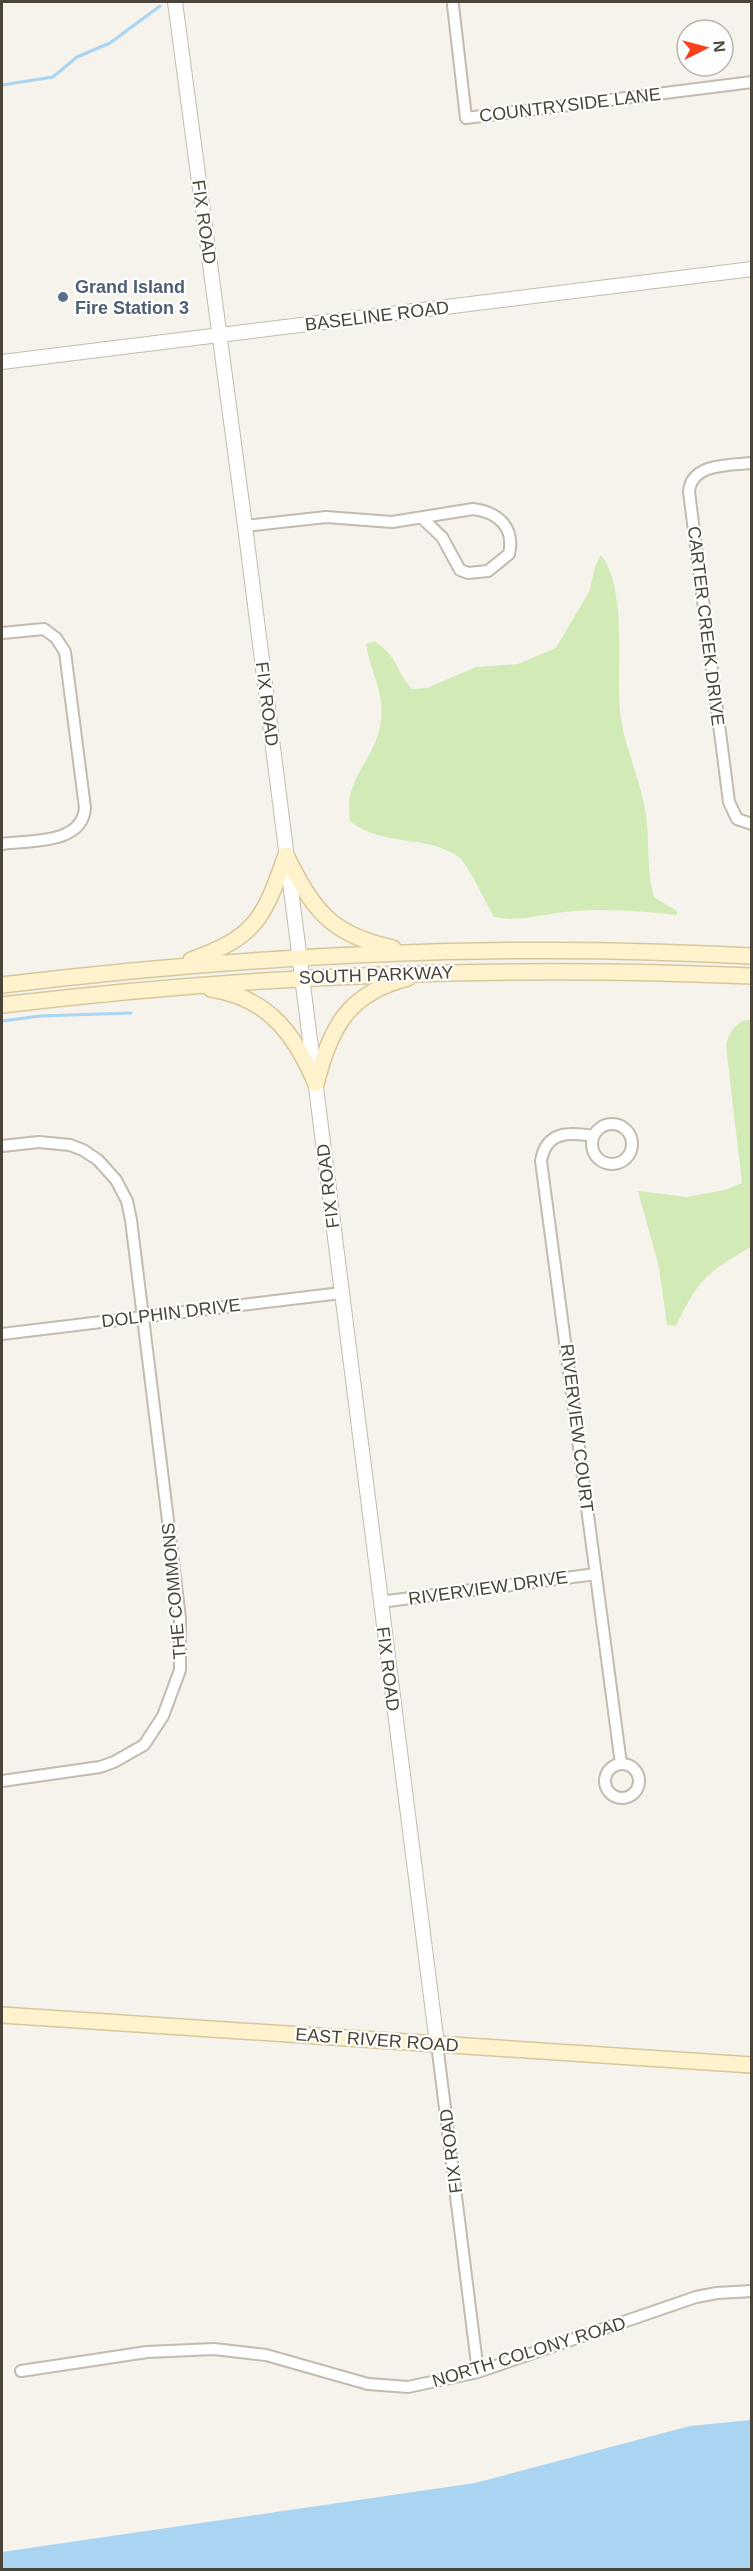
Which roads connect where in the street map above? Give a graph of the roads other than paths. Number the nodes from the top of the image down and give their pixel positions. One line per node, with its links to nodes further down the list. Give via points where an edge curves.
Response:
1 (175, 2): 5 (street, FIX ROAD)
2 (453, 5): 3 (street, COUNTRYSIDE LANE, via 466,118)
3 (752, 82)
4 (752, 268): 5 (street, BASELINE ROAD)
5 (220, 334): 6 (street, BASELINE ROAD); 9 (street, FIX ROAD)
6 (2, 362)
7 (752, 463): 11 (street, CARTER CREEK DRIVE, via 706,469 693,478 689,492 729,802 737,819)
8 (422, 518): 8 (street, via 442,537 460,570 488,571 509,554 510,539 503,521 485,510); 9 (street, via 383,522 326,517)
9 (245, 526): 13 (street, FIX ROAD)
10 (2, 633): 12 (street, via 44,629 65,652 85,808 82,822 70,833)
11 (752, 825)
12 (2, 844)
13 (286, 855): 14 (main road, via 304,891 329,922 358,939); 16 (street, FIX ROAD); 17 (main road, via 266,908 248,931 232,943)
14 (411, 954): 15 (main road, SOUTH PARKWAY, via 592,950); 16 (main road, SOUTH PARKWAY)
15 (752, 956)
16 (299, 958): 17 (main road, SOUTH PARKWAY); 20 (street, FIX ROAD)
17 (171, 967): 21 (main road, SOUTH PARKWAY)
18 (430, 972): 19 (main road, SOUTH PARKWAY, via 548,970); 20 (main road, SOUTH PARKWAY); 24 (main road, via 378,989 352,1006 331,1036)
19 (752, 976)
20 (302, 977): 22 (main road, SOUTH PARKWAY); 24 (street, FIX ROAD)
21 (2, 985)
22 (168, 987): 23 (main road, SOUTH PARKWAY); 24 (main road, via 224,991 267,1011 288,1031)
23 (2, 1005)
24 (316, 1084): 27 (street, FIX ROAD)
25 (593, 1136): 30 (street, RIVERVIEW COURT, via 560,1134 546,1146 542,1161)
26 (2, 1146): 28 (street, THE COMMONS, via 39,1142 70,1145 109,1170 127,1201)
27 (341, 1293): 28 (street, DOLPHIN DRIVE); 31 (street, FIX ROAD)
28 (144, 1317): 29 (street, DOLPHIN DRIVE); 33 (street, THE COMMONS, via 180,1618 180,1670 163,1716 144,1745 100,1767)
29 (2, 1334)
30 (596, 1574): 31 (street, RIVERVIEW DRIVE); 32 (street, RIVERVIEW COURT)
31 (380, 1602): 35 (street, FIX ROAD)
32 (621, 1764)
33 (2, 1781)
34 (2, 2015): 35 (main road, EAST RIVER ROAD)
35 (437, 2044): 36 (main road, EAST RIVER ROAD); 39 (street, FIX ROAD)
36 (752, 2065)
37 (752, 2291): 39 (street, NORTH COLONY ROAD, via 696,2297)
38 (21, 2371): 39 (street, NORTH COLONY ROAD, via 147,2352 213,2349 266,2355 357,2382 388,2387 430,2384)
39 (478, 2372)

